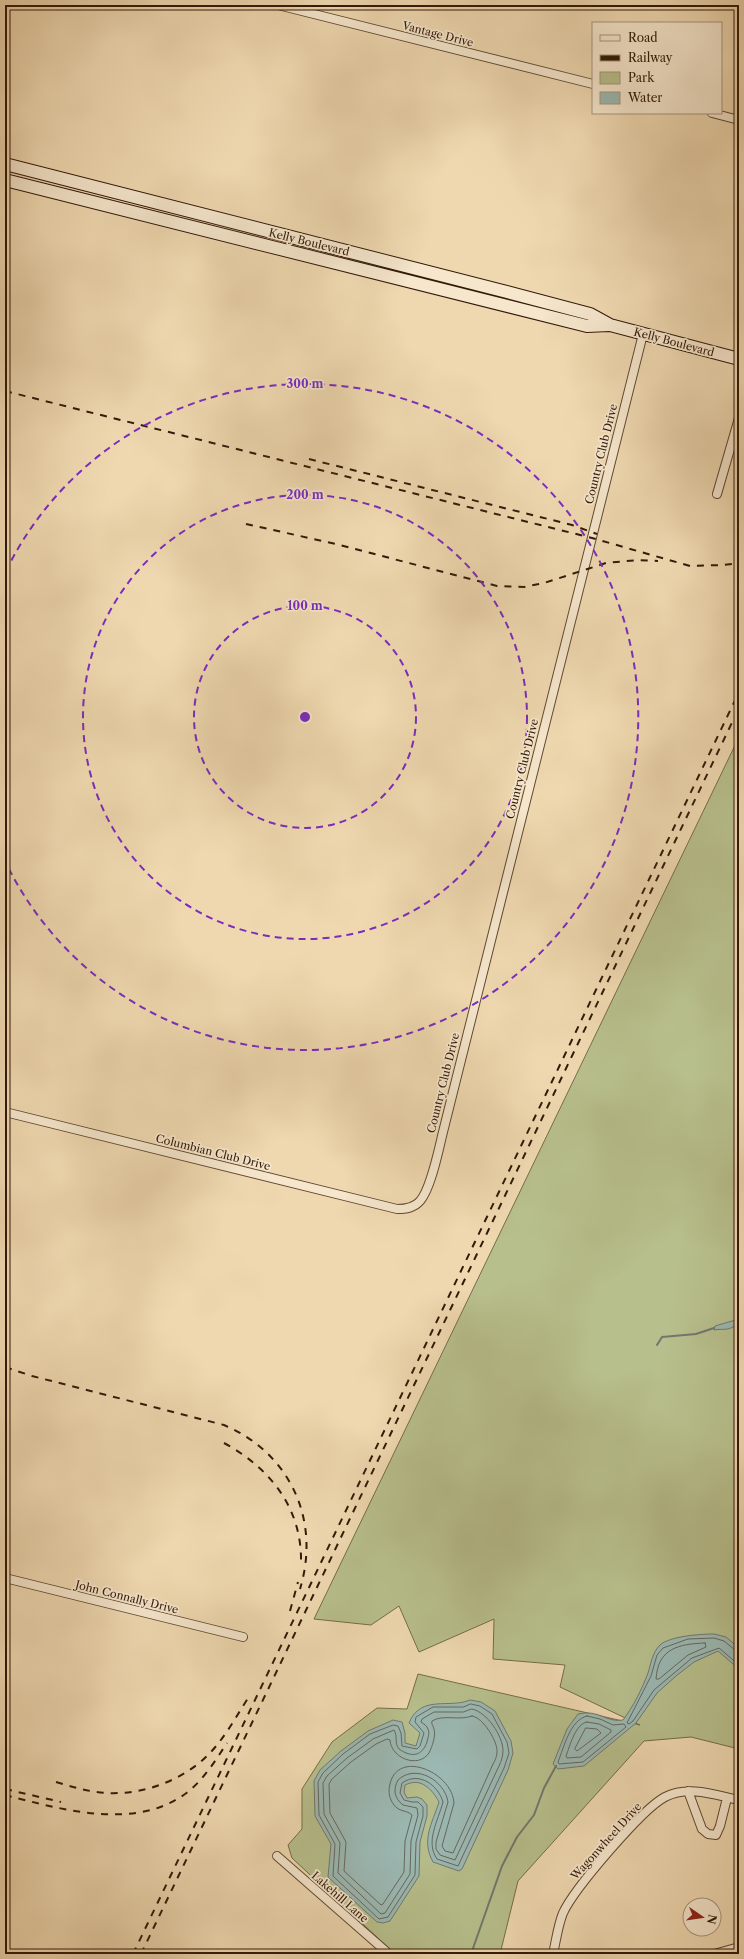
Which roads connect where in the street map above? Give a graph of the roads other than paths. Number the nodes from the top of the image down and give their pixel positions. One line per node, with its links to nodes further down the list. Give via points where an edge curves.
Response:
1 (278, 5): 2 (street, Vantage Drive)
2 (592, 84)
3 (716, 114): 4 (street)
4 (739, 120)
5 (5, 164): 6 (street, Kelly Boulevard)
6 (30, 170): 8 (street); 9 (street, Kelly Boulevard)
7 (5, 180): 8 (street, Kelly Boulevard)
8 (26, 185): 10 (street, Kelly Boulevard)
9 (144, 200): 10 (street); 11 (street, Kelly Boulevard)
10 (140, 214): 12 (street, Kelly Boulevard)
11 (321, 245): 12 (street); 13 (street, Kelly Boulevard)
12 (318, 259): 14 (street, Kelly Boulevard)
13 (506, 292): 14 (street); 15 (street, Kelly Boulevard, via 590,314)
14 (504, 305): 15 (street, Kelly Boulevard, via 587,326)
15 (610, 325): 16 (street, Kelly Boulevard)
16 (643, 334): 17 (street, Kelly Boulevard); 21 (street, Country Club Drive, via 443,1132 429,1182)
17 (739, 359)
18 (739, 418): 19 (street)
19 (717, 494)
20 (5, 1112): 21 (street, Columbian Club Drive, via 397,1209)
21 (416, 1205)
22 (5, 1578): 23 (street, John Connally Drive)
23 (243, 1636)
24 (688, 1791): 25 (street, Wagonwheel Drive, via 696,1790); 25 (street, via 702,1829 708,1834 716,1835); 30 (street, Wagonwheel Drive, via 665,1797 648,1810 574,1894 563,1913)
25 (727, 1798): 26 (street, Wagonwheel Drive)
26 (739, 1800)
27 (277, 1856): 29 (street, Lakehill Lane)
28 (739, 1947): 31 (street)
29 (389, 1954)
30 (553, 1954)
31 (714, 1954)

